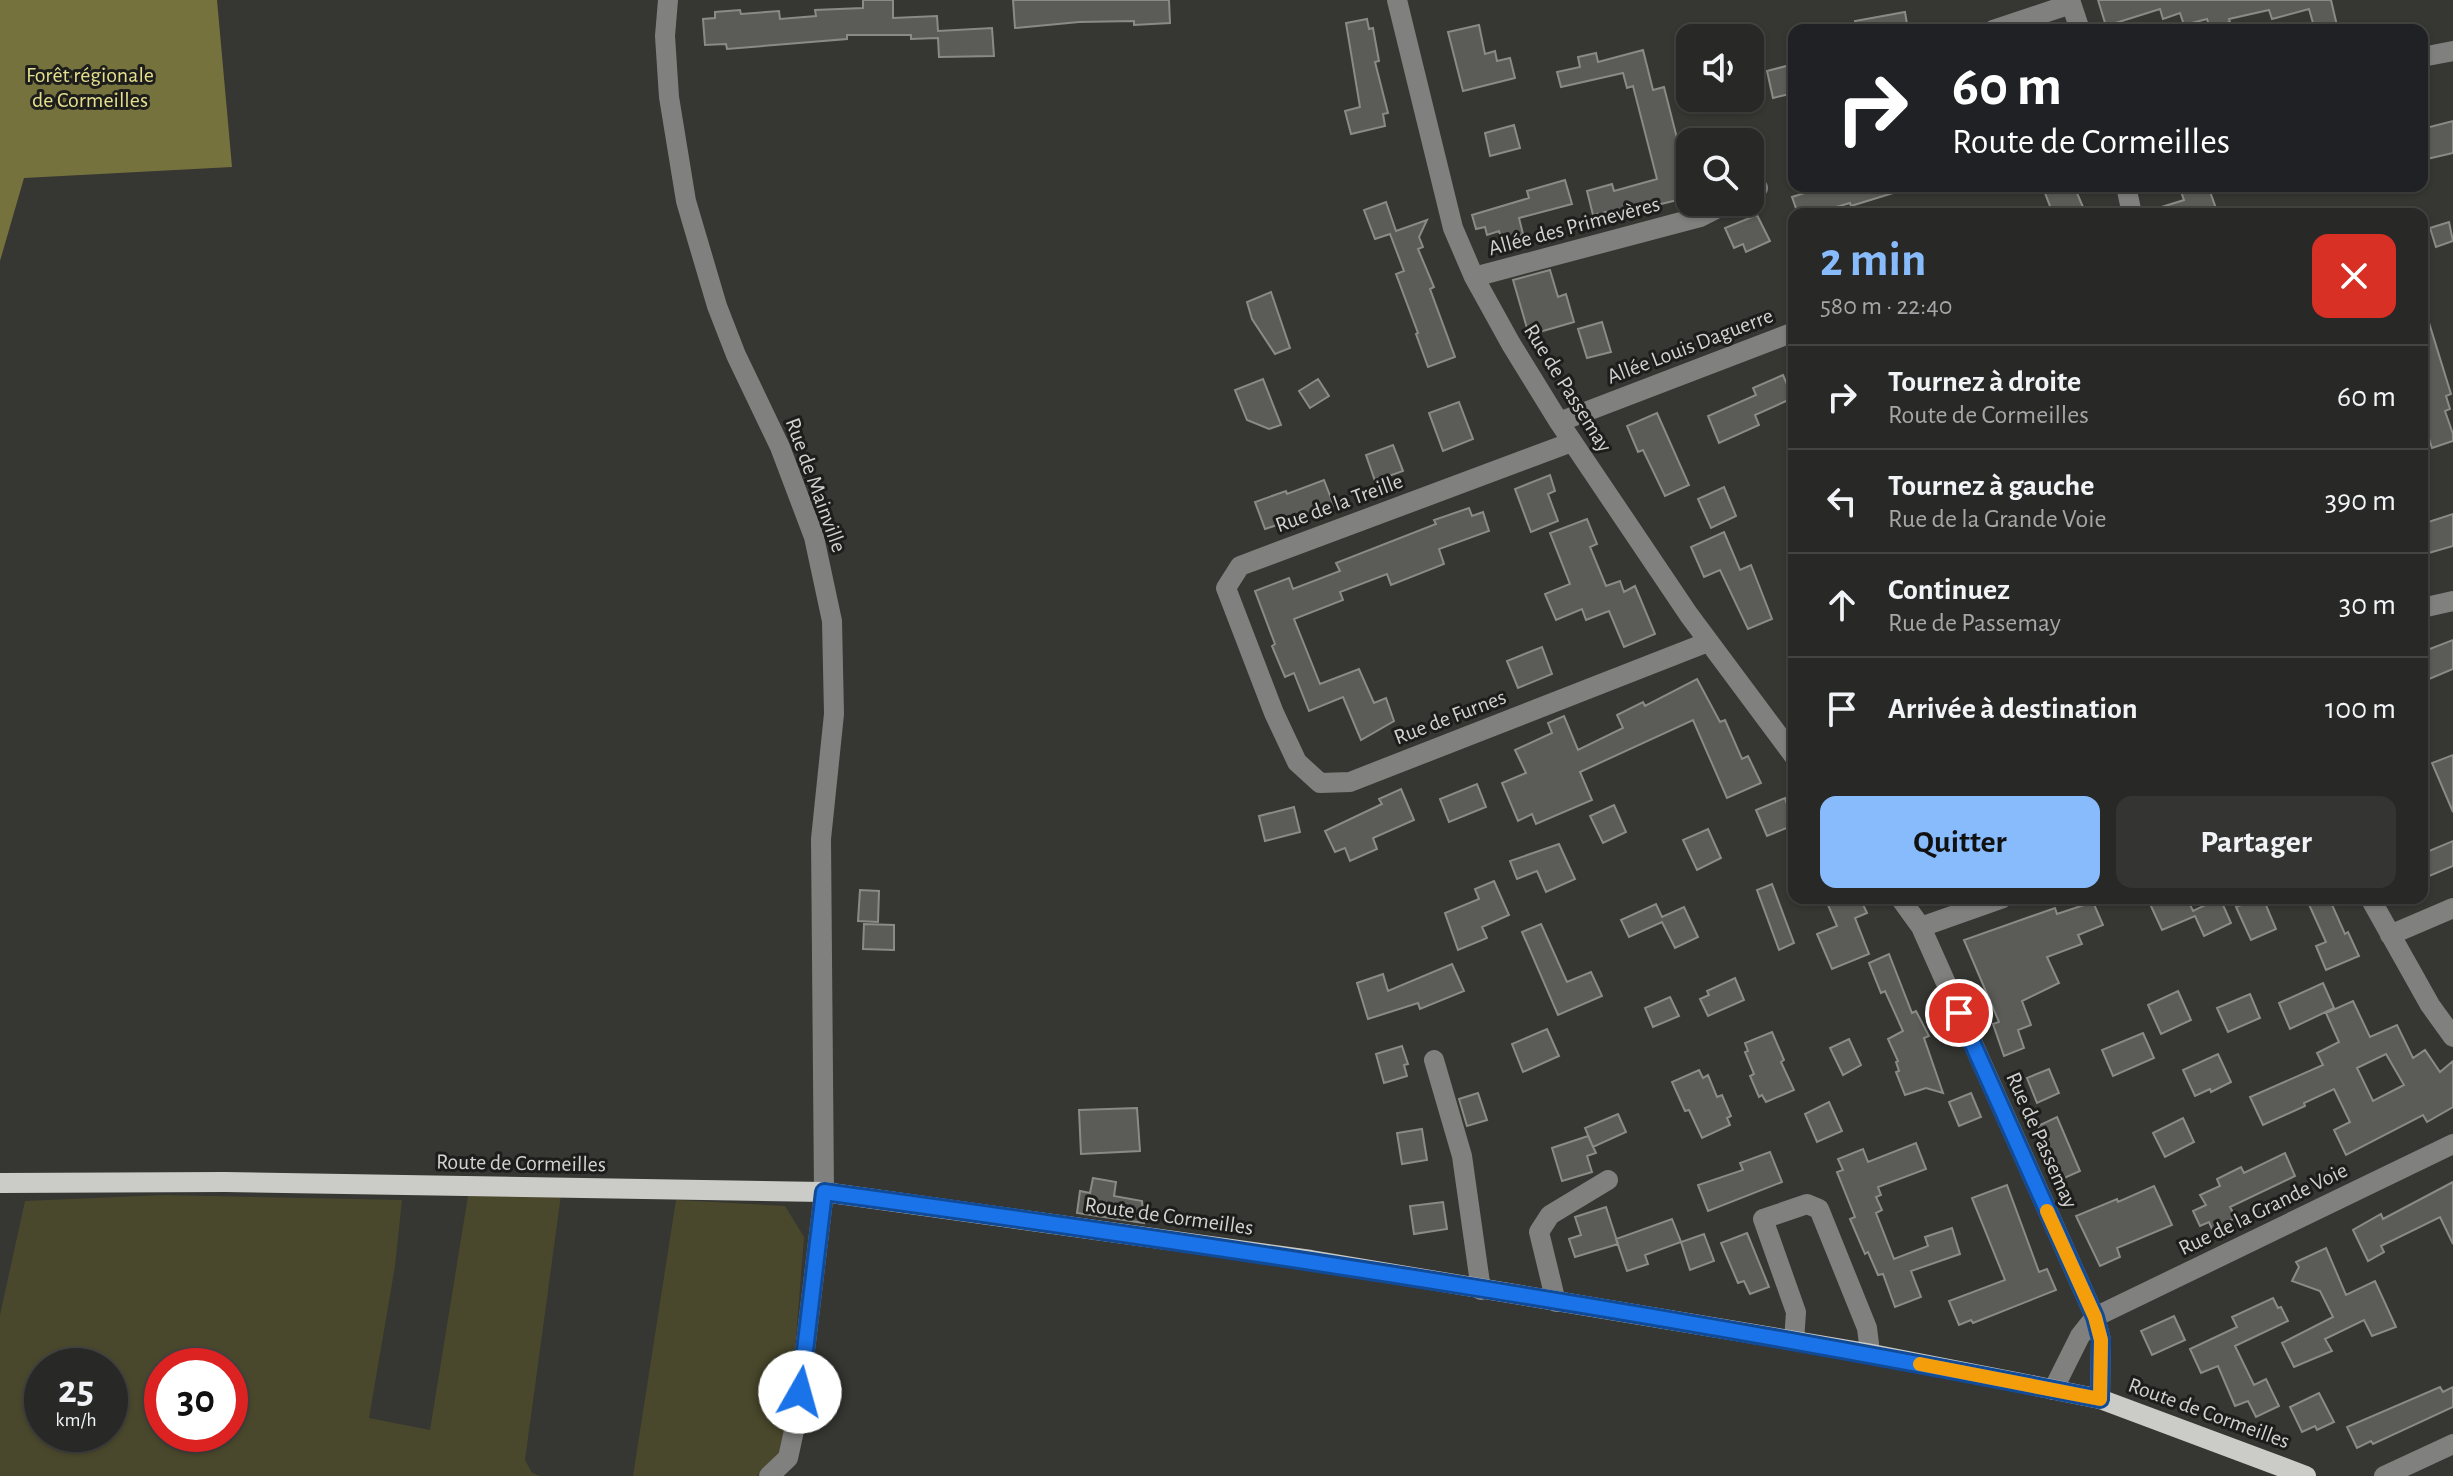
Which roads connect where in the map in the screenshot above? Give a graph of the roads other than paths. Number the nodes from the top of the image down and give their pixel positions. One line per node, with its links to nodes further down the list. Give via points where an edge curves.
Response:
1 (668, 0): 29 (street, Rue de Mainville, via 669,97 686,201 717,306 814,537 832,621 834,714 821,839)
2 (1397, 0): 9 (street, Rue de Passemay, via 1453,228)
3 (2070, 2): 4 (street); 5 (street)
4 (2010, 24)
5 (2078, 24)
6 (2453, 51): 7 (street)
7 (2428, 56)
8 (1702, 216): 9 (street, Allée des Primevères)
9 (1474, 277): 11 (street, Rue de Passemay)
10 (1788, 334): 11 (street, Allée Louis Daguerre)
11 (1559, 422): 12 (street, Rue de Passemay)
12 (1572, 442): 15 (street, Rue de Passemay); 16 (street, Rue de la Treille, via 1240,566 1226,588)
13 (2453, 601): 14 (street)
14 (2428, 607)
15 (1708, 642): 16 (street, Rue de Furnes, via 1350,782 1320,783 1297,762); 17 (street, Rue de Passemay)
16 (1262, 680)
17 (1788, 748)
18 (1904, 904): 22 (street, Rue de Passemay)
19 (1986, 904): 22 (street)
20 (2373, 904): 23 (street)
21 (2453, 908): 23 (street)
22 (1921, 927): 32 (street, Rue de Passemay)
23 (2390, 935): 24 (street)
24 (2453, 1037)
25 (1434, 1060): 30 (street, via 1462,1156)
26 (2453, 1144): 32 (street, Rue de la Grande Voie)
27 (1608, 1180): 31 (street, via 1550,1215 1539,1232)
28 (0, 1183): 29 (main road, Route de Cormeilles)
29 (824, 1192): 30 (main road, Route de Cormeilles, via 1311,1260); 38 (street, Rue de Mainville, via 797,1417 788,1458)
30 (1481, 1290): 31 (main road, Route de Cormeilles)
31 (1556, 1302): 33 (main road, Route de Cormeilles)
32 (2095, 1317): 35 (street); 36 (street, via 2101,1340)
33 (1794, 1341): 34 (main road, Route de Cormeilles); 34 (street, via 1796,1312 1763,1219 1807,1204 1819,1209 1867,1328)
34 (1867, 1353): 35 (main road, Route de Cormeilles)
35 (2053, 1390): 36 (main road, Route de Cormeilles)
36 (2100, 1399): 39 (main road, Route de Cormeilles)
37 (2453, 1444): 40 (street)
38 (769, 1476)
39 (2306, 1476)
40 (2384, 1476)

